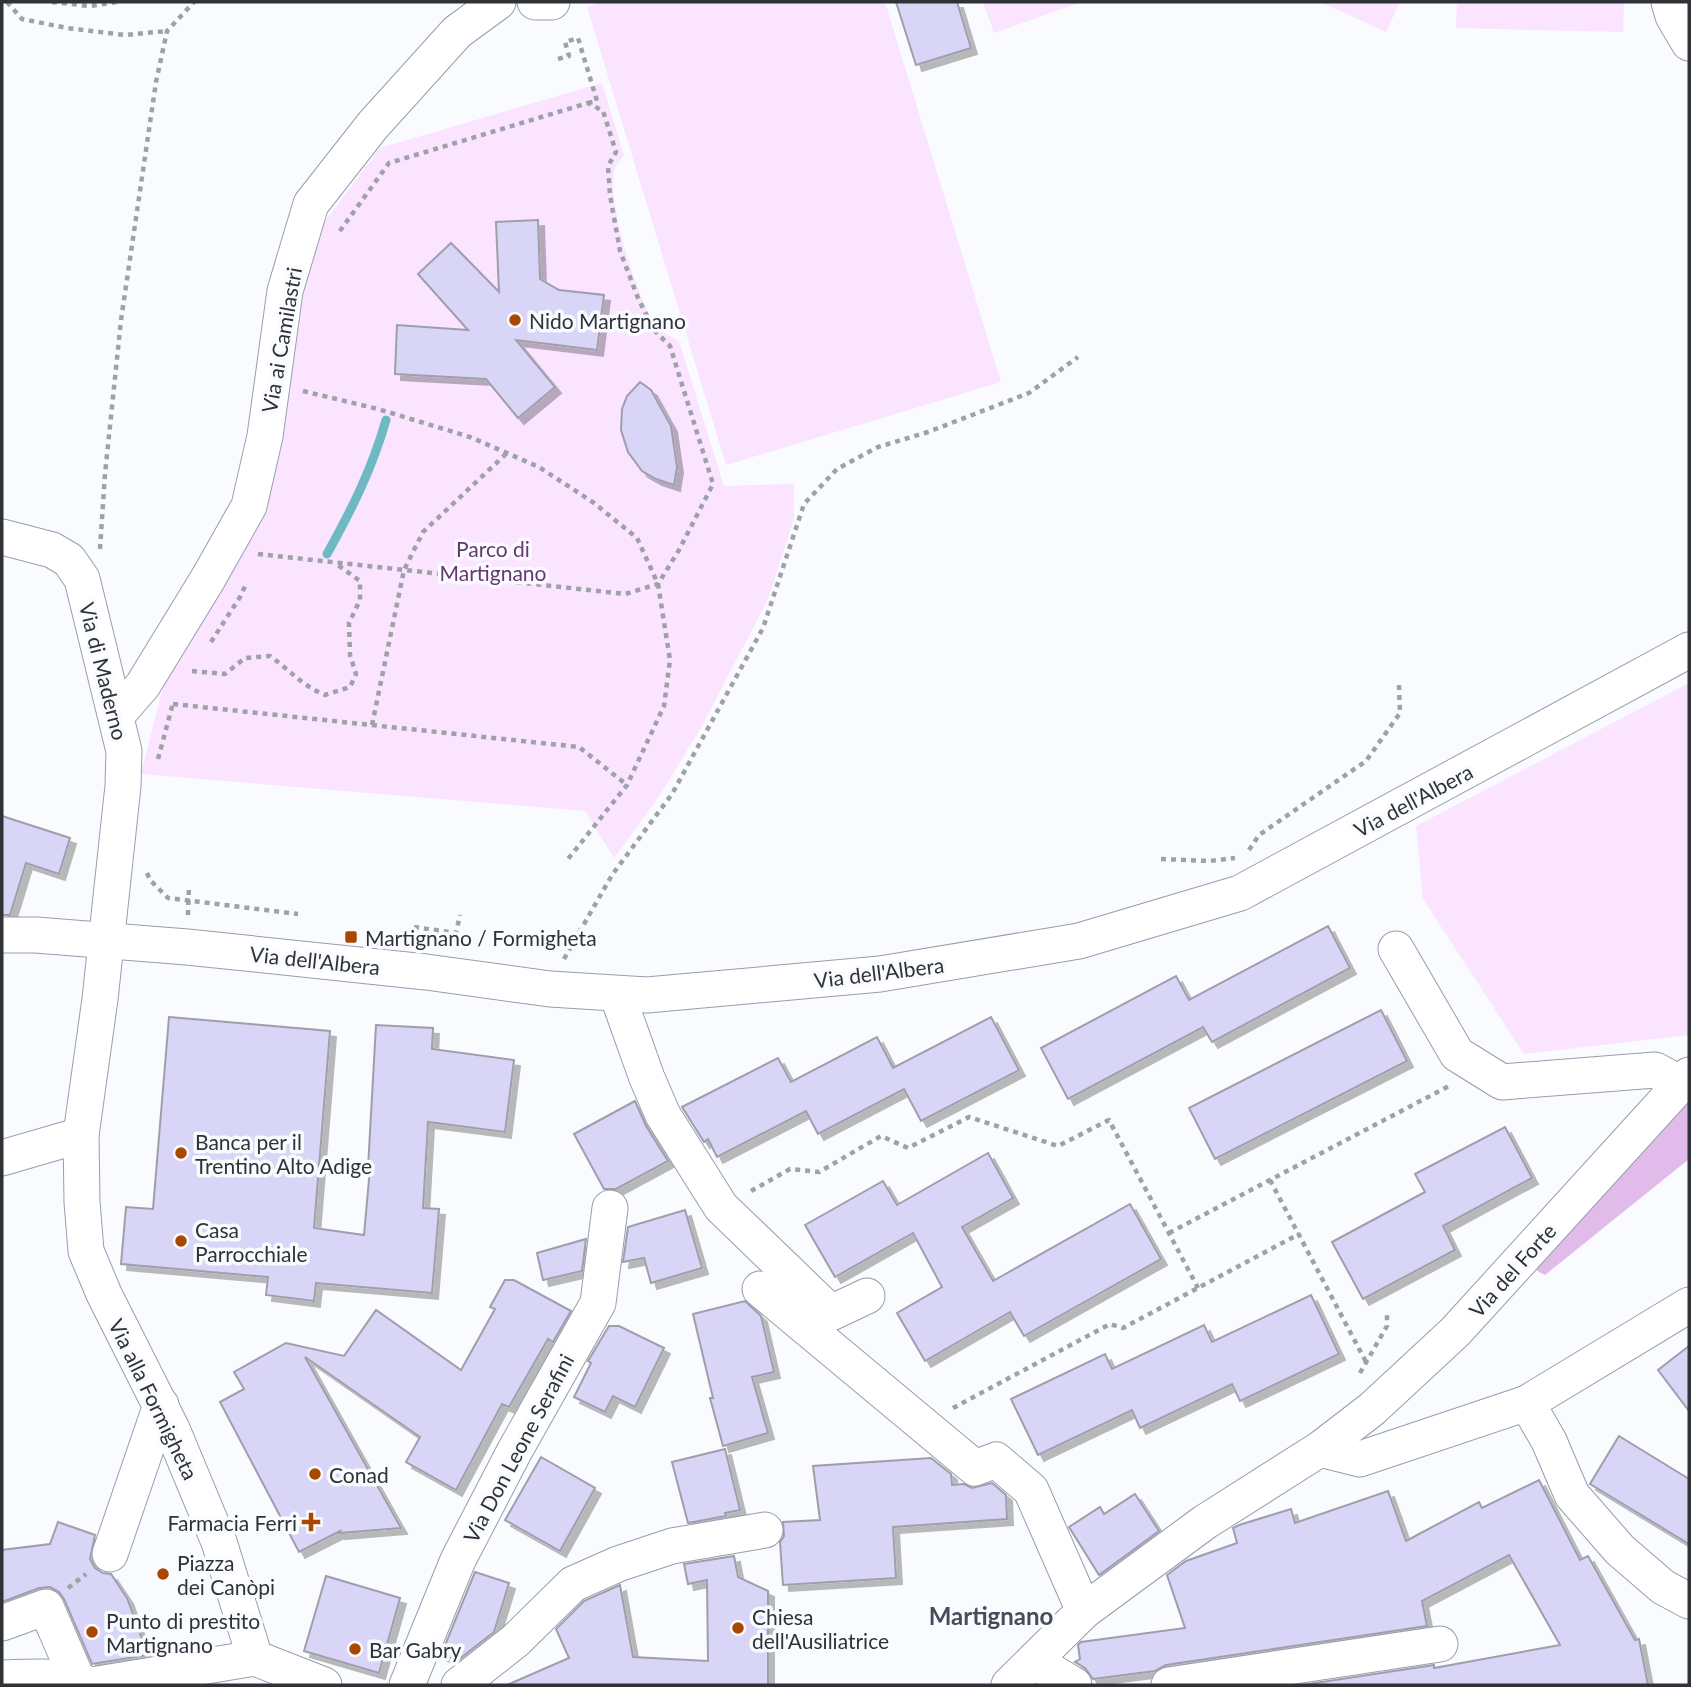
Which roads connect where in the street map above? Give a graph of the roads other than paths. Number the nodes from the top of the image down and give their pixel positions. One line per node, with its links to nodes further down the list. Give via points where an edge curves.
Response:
1 (498, 2): 8 (street, Via ai Camilastri, via 457,32 373,125 311,204 285,291 265,436 249,506 143,685)
2 (535, 2): 3 (street)
3 (552, 2)
4 (1669, 2): 5 (street)
5 (1689, 43)
6 (2, 537): 8 (street, Via di Maderno, via 52,550 69,560 82,579)
7 (1689, 650): 12 (street, Via dell'Albera, via 1240,893 1079,941 893,972)
8 (117, 715): 10 (street, Via di Maderno, via 124,751 123,786)
9 (2, 935): 10 (street, Via dell'Albera)
10 (107, 940): 12 (street, Via dell'Albera); 14 (street, Via alla Formigheta)
11 (1396, 949): 13 (street, via 1457,1054 1502,1083 1655,1070)
12 (617, 994): 18 (street, via 663,1115 721,1207 831,1313)
13 (1685, 1080): 22 (street, Via del Forte, via 1455,1332 1372,1409)
14 (81, 1135): 15 (street); 21 (street, Via alla Formigheta, via 86,1251)
15 (2, 1158)
16 (610, 1208): 34 (street, Via Don Leone Serafini, via 598,1303 458,1560)
17 (760, 1289): 26 (street, via 975,1468 996,1460 1031,1490)
18 (867, 1296)
19 (1689, 1305): 20 (street)
20 (1527, 1403): 22 (street, via 1360,1459); 25 (street, via 1572,1495 1620,1550 1663,1587)
21 (161, 1405): 24 (street); 29 (street, Via alla Formigheta, via 219,1542)
22 (1320, 1449): 26 (street, Via del Forte, via 1205,1522)
23 (765, 1530): 35 (street, via 672,1546 573,1584 515,1641)
24 (110, 1554)
25 (1689, 1601)
26 (1084, 1611): 30 (street, Via del Forte)
27 (2, 1623): 32 (street, via 46,1607)
28 (1440, 1644): 38 (street)
29 (255, 1658): 32 (street, via 92,1685); 33 (street)
30 (1034, 1661): 36 (street, Via del Forte); 37 (street)
31 (2, 1678): 32 (street)
32 (77, 1679)
33 (324, 1685)
34 (407, 1685)
35 (459, 1685)
36 (1009, 1685)
37 (1074, 1685)
38 (1169, 1685)

